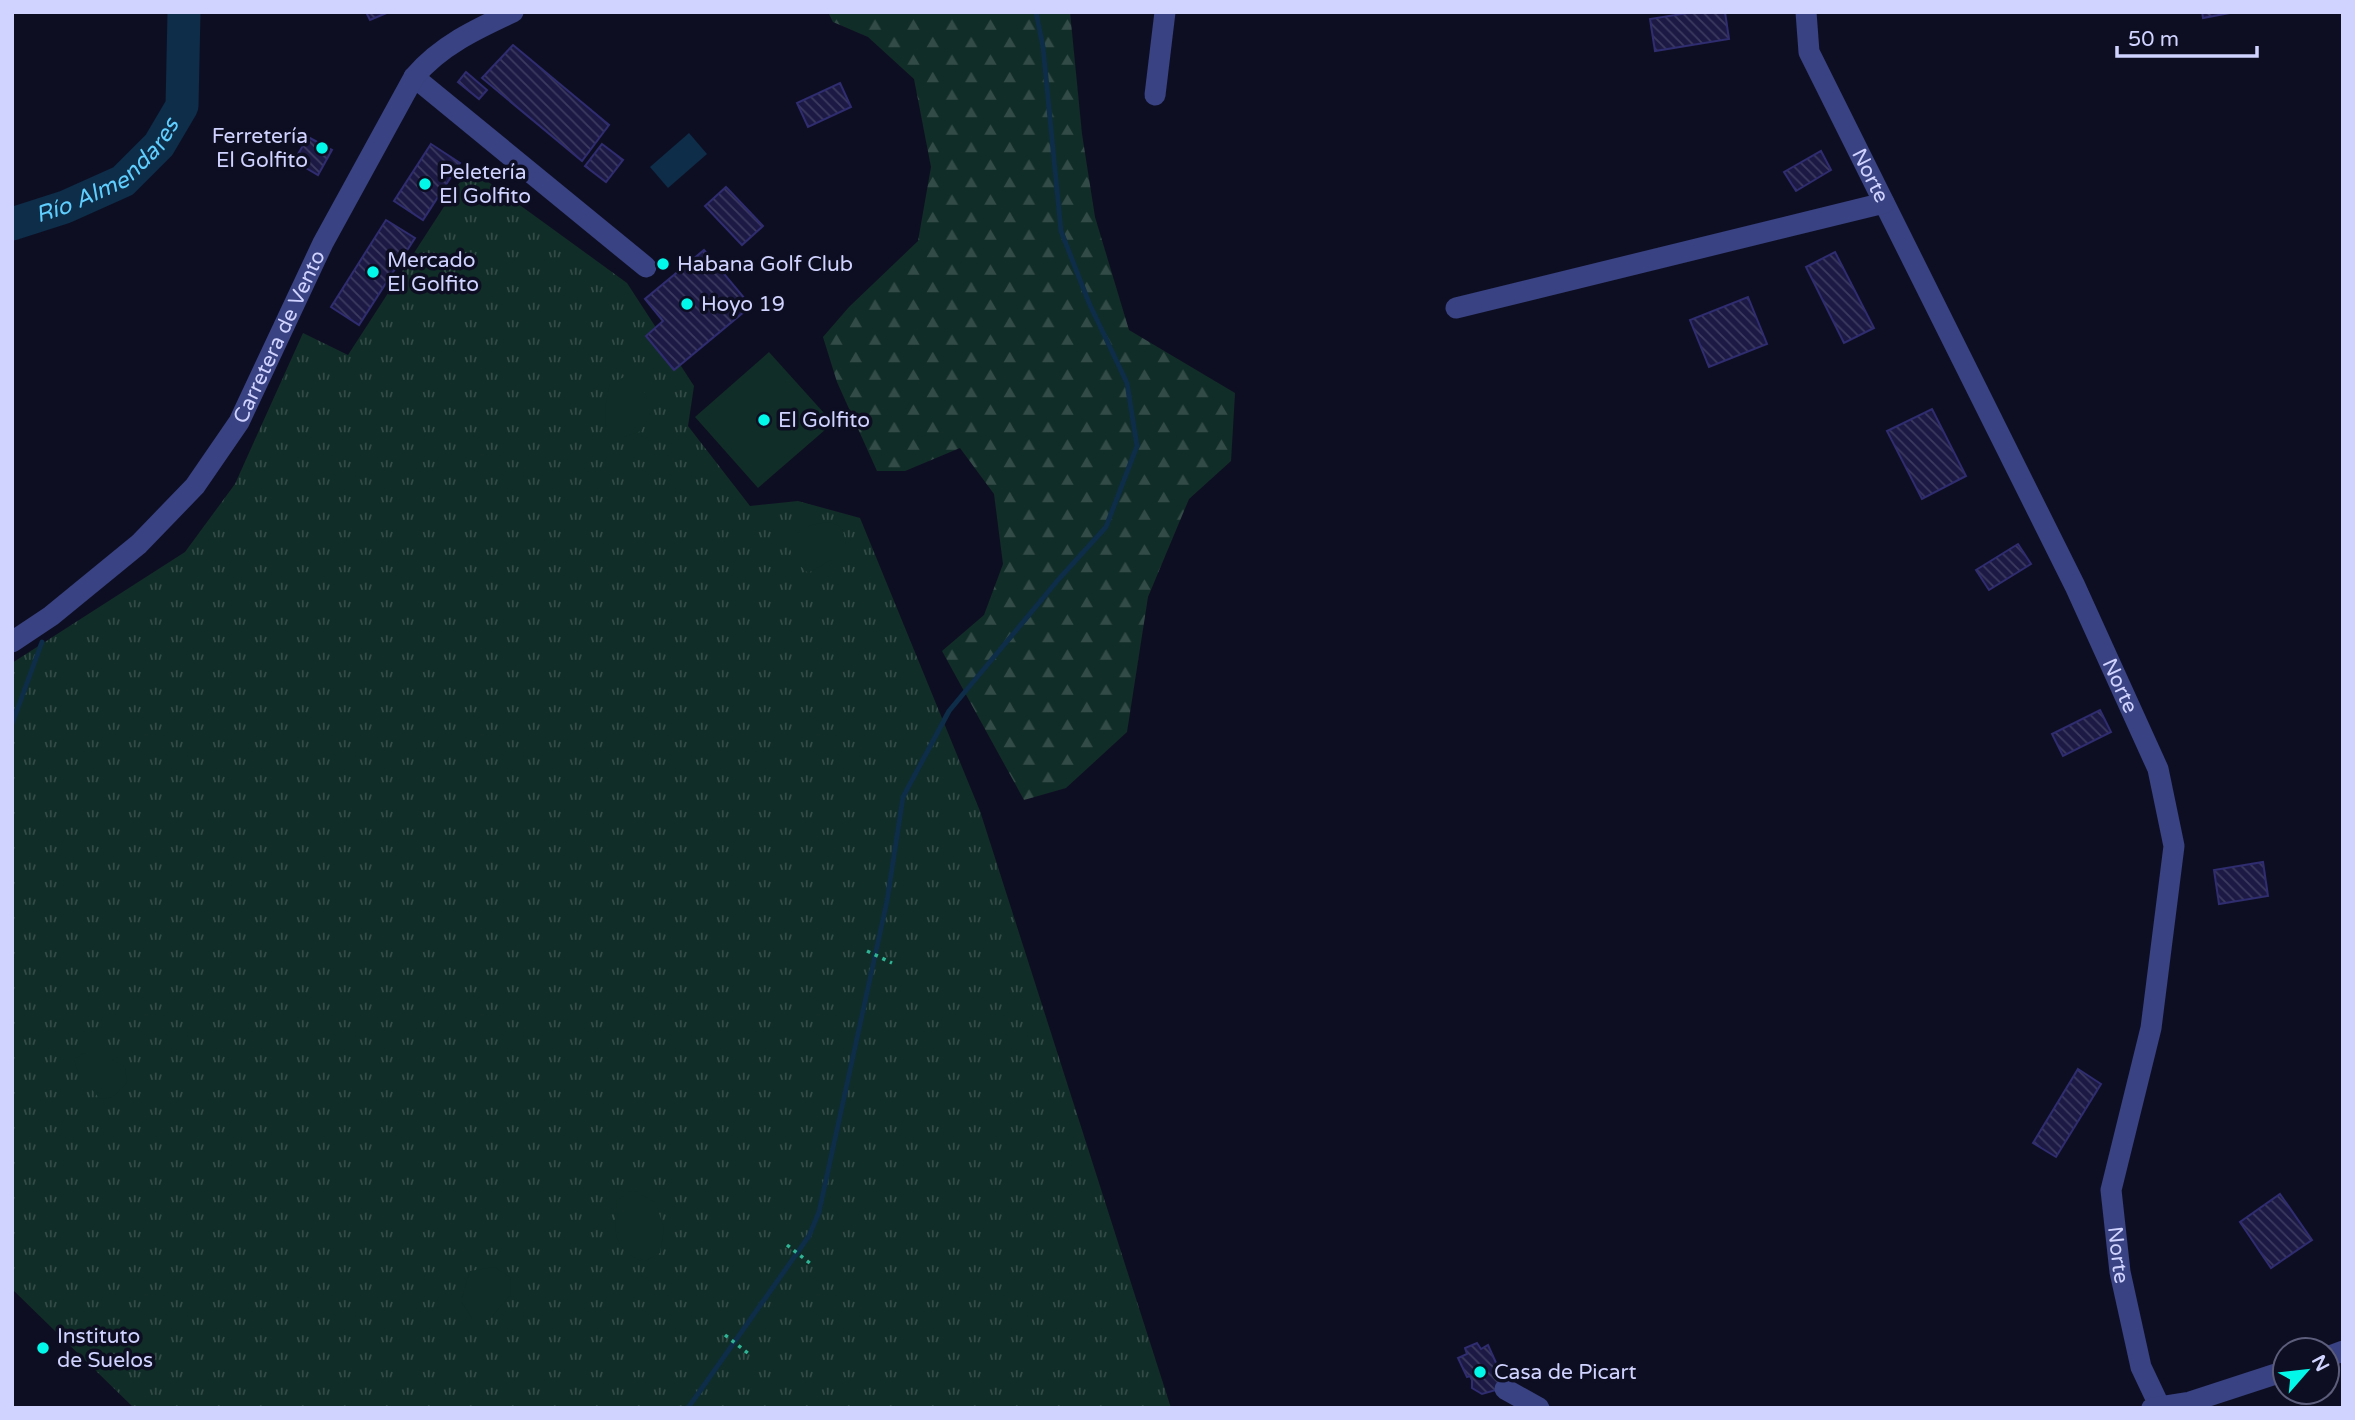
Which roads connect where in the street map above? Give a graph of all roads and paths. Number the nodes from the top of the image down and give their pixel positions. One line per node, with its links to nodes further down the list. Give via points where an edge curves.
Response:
1 (513, 12): 4 (street, Carretera de Vento, via 454,42)
2 (1165, 12): 5 (street)
3 (1806, 12): 6 (street, Norte, via 1809,52)
4 (414, 77): 7 (street); 9 (street, Carretera de Vento, via 323,243 239,422 195,486 139,544)
5 (1155, 94)
6 (1884, 202): 8 (street); 18 (street, Norte, via 2075,586 2158,769 2174,846 2151,1028 2111,1190 2120,1272 2141,1367)
7 (646, 267)
8 (1456, 308)
9 (12, 642)
10 (867, 951): 11 (path)
11 (892, 963)
12 (787, 1245): 13 (path)
13 (811, 1264)
14 (725, 1335): 15 (path)
15 (749, 1354)
16 (2271, 1376): 18 (street, via 2190,1402)
17 (1504, 1389): 19 (street)
18 (2156, 1407)
19 (1539, 1408)

